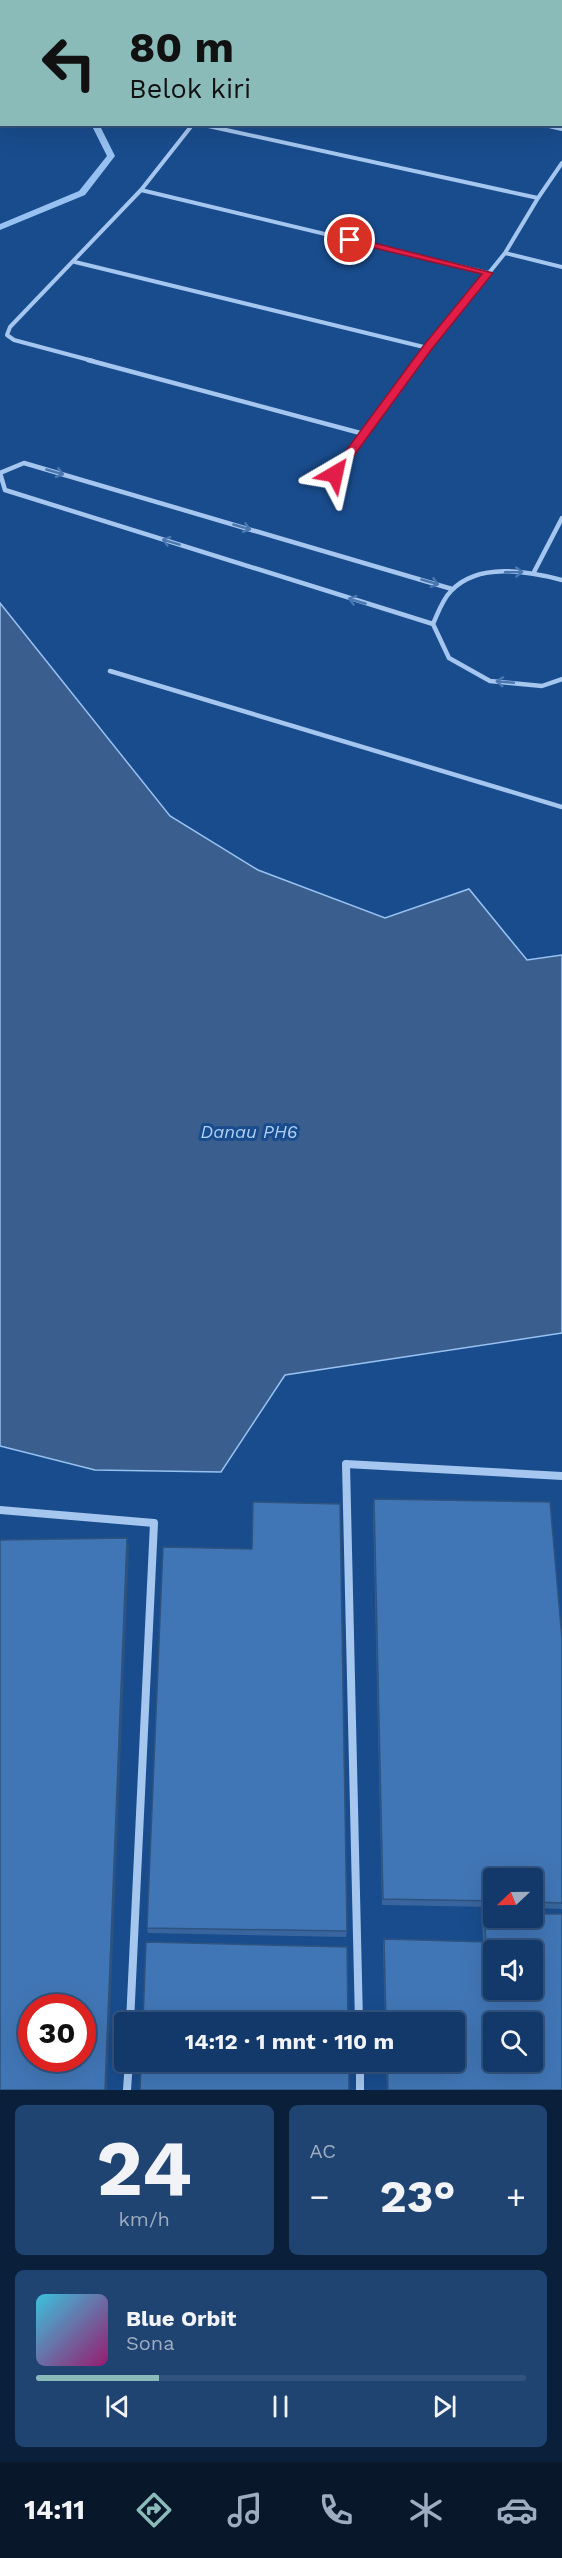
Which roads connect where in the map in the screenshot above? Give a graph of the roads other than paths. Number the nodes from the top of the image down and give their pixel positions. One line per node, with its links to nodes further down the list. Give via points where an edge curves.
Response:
1 (191, 126): 4 (street)
2 (208, 126): 5 (street)
3 (562, 163): 5 (street)
4 (141, 190): 7 (street); 9 (street)
5 (538, 198): 6 (street)
6 (505, 253): 8 (street); 9 (street)
7 (75, 262): 10 (street); 11 (street, via 10,327 7,335)
8 (562, 267)
9 (488, 273): 10 (street)
10 (428, 348): 11 (street)
11 (364, 434): 12 (street)
12 (335, 474)
13 (562, 518): 14 (street)
14 (534, 572): 15 (street); 16 (street, one-way to 14, via 489,573)
15 (562, 580)
16 (452, 589): 17 (street); 17 (street, one-way to 16, via 4,490 0,473 24,463)
17 (433, 624): 19 (street, one-way to 17, via 542,686 490,681 449,658)
18 (110, 670): 20 (street)
19 (562, 679)
20 (562, 807)
21 (562, 1476): 24 (street, via 346,1464)
22 (0, 1510): 23 (street, via 154,1523)
23 (130, 2012)
24 (359, 2012)
25 (128, 2072): 27 (street)
26 (360, 2072): 28 (street)
27 (127, 2090)
28 (360, 2090)

